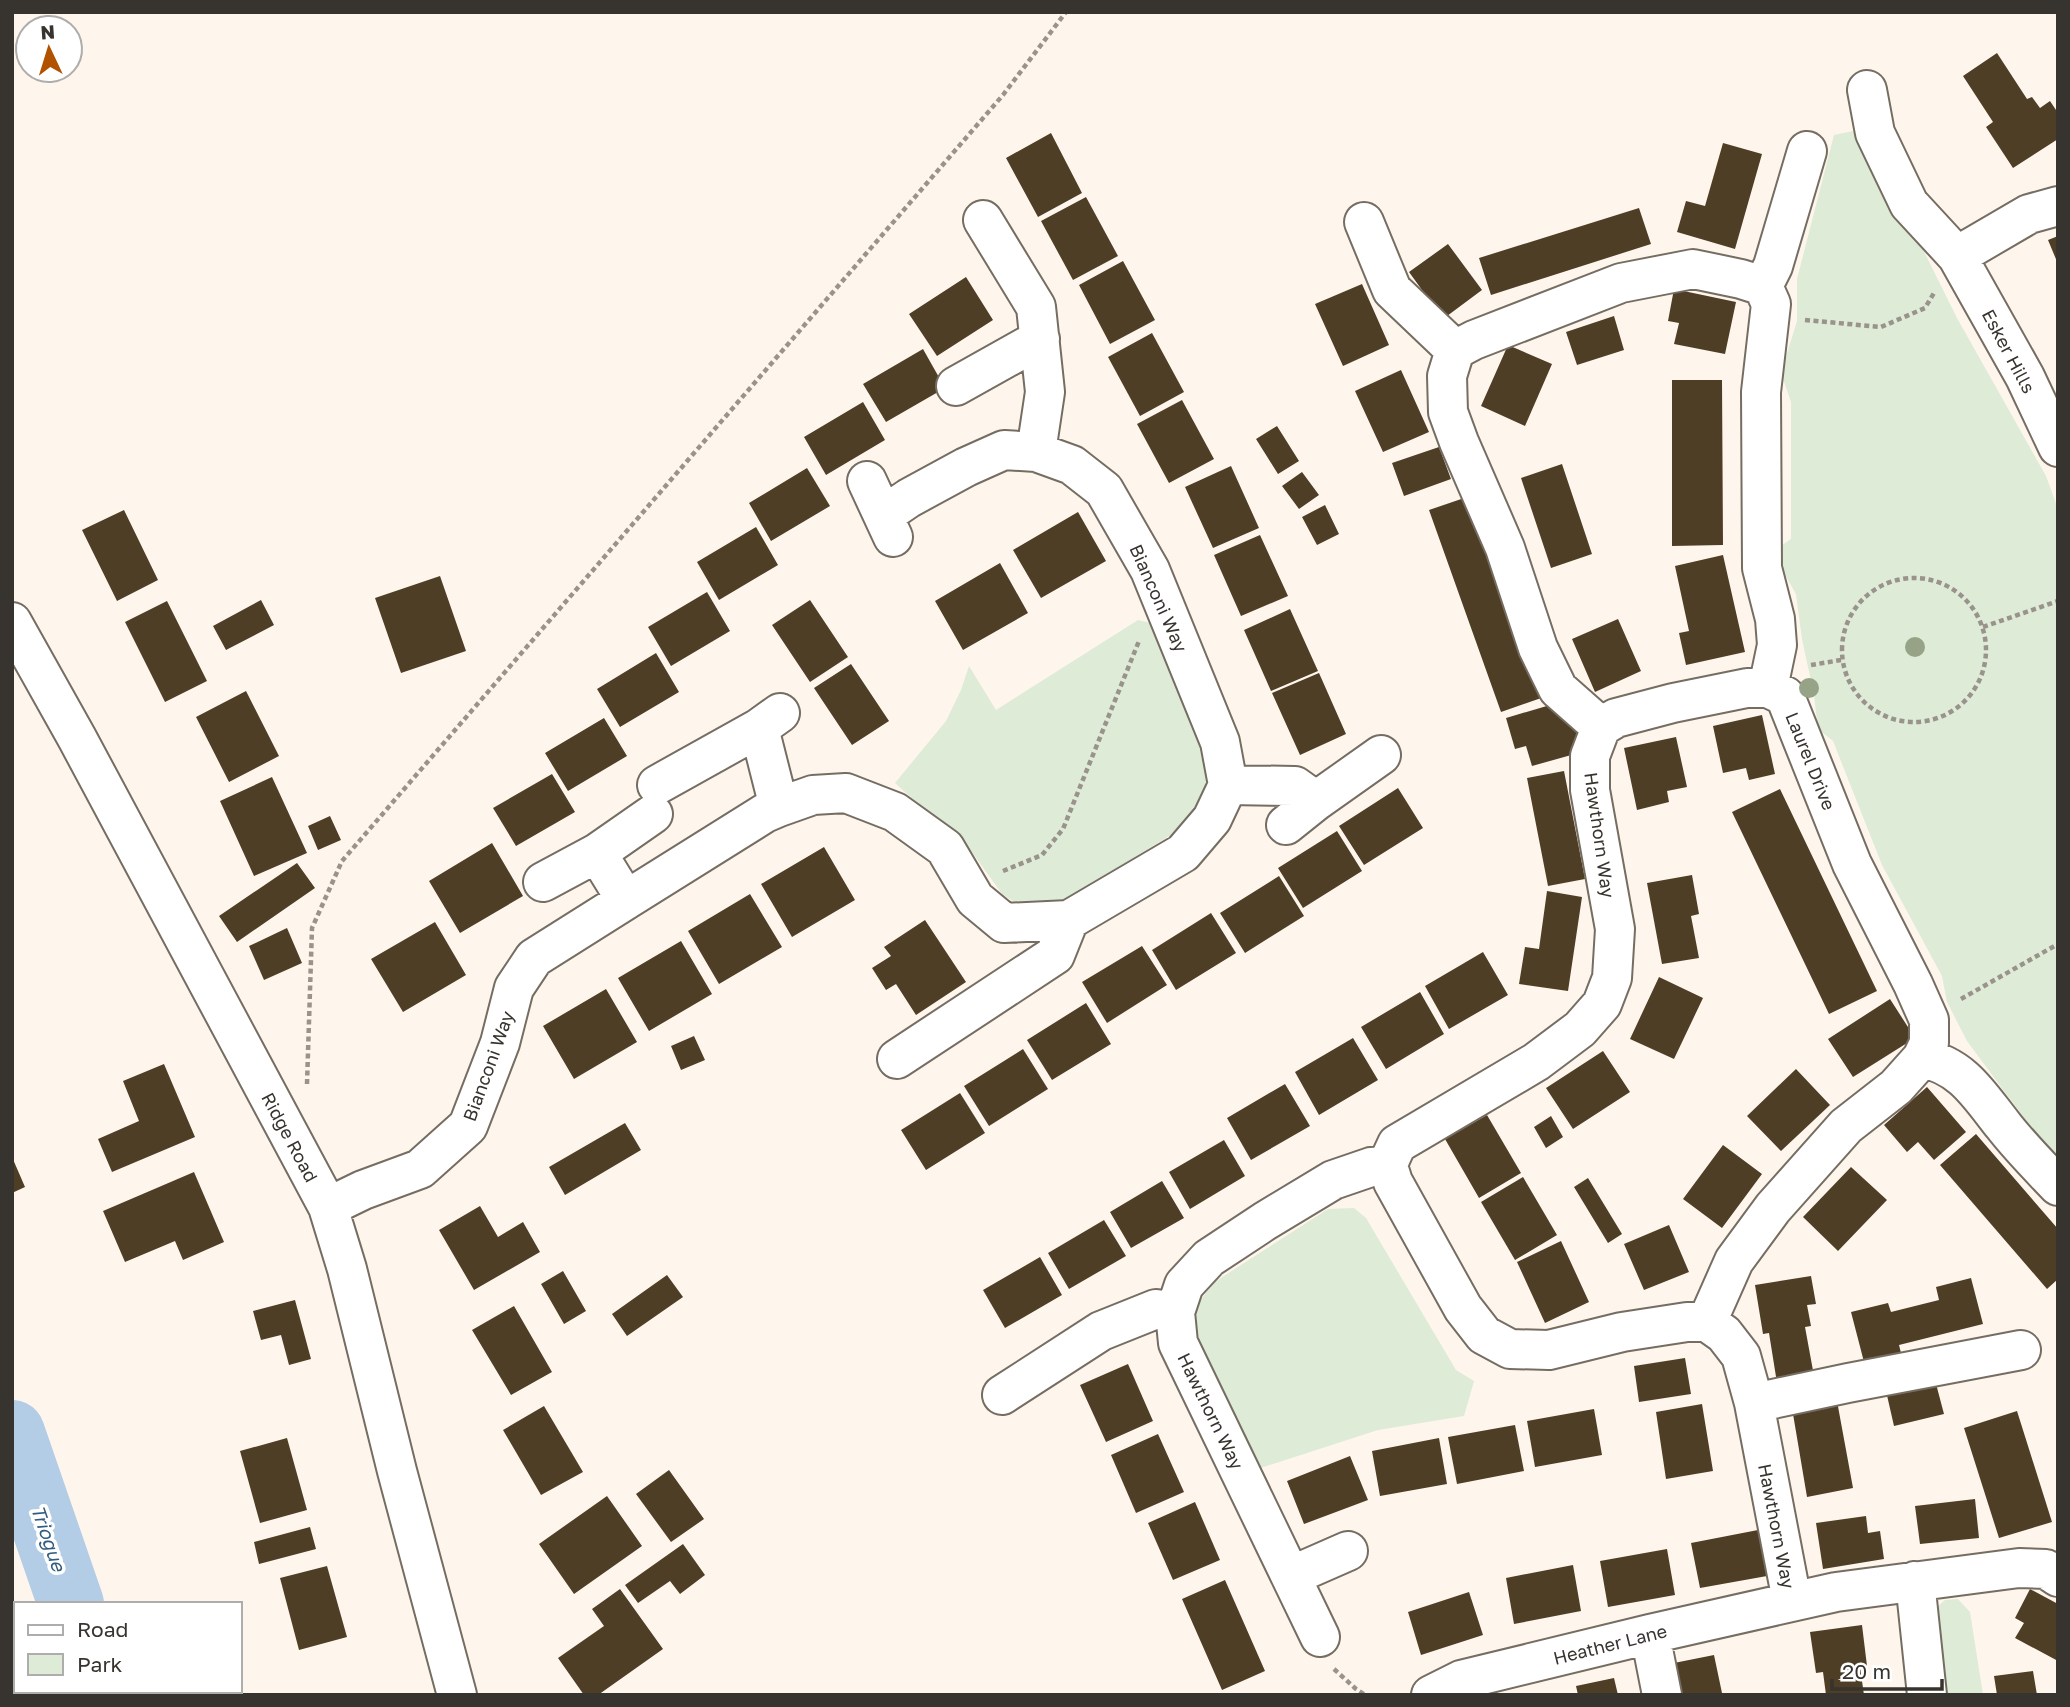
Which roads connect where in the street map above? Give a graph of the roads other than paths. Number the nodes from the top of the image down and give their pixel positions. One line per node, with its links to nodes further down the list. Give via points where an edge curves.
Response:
1 (1867, 90): 6 (street, Esker Hills, via 1875,133 1909,204)
2 (1807, 151): 7 (street)
3 (2058, 206): 6 (street, via 2029,214)
4 (984, 220): 8 (street, via 1036,307)
5 (1364, 222): 9 (street, via 1392,290)
6 (1957, 256): 11 (street, Esker Hills, via 2025,377)
7 (1766, 301): 9 (street, via 1741,279 1693,270 1621,283); 15 (street, via 1761,392 1762,568 1777,645)
8 (1040, 339): 10 (street); 12 (street, via 1045,392)
9 (1455, 350): 16 (street, via 1447,376 1448,412 1505,548 1538,648 1558,689)
10 (956, 386)
11 (2058, 447)
12 (1036, 452): 13 (street, Bianconi Way, via 1004,450 966,467 909,498 889,526); 18 (street, Bianconi Way, via 1072,465 1104,490 1159,591 1220,742)
13 (867, 481)
14 (12, 622): 30 (street, Ridge Road)
15 (1768, 688): 16 (street, via 1673,703 1616,718); 26 (street, Laurel Drive, via 1785,696 1852,864 1929,1020 1929,1043)
16 (1601, 727): 28 (street, Hawthorn Way, via 1590,755 1590,790 1615,929 1612,978 1602,1004 1580,1029 1536,1062 1398,1144)
17 (1381, 755): 19 (street)
18 (1228, 785): 19 (street, via 1295,786); 25 (street, Bianconi Way, via 1212,818 1183,853)
19 (1316, 801): 21 (street)
20 (779, 807): 22 (street, via 770,720 655,800); 24 (street, Bianconi Way); 25 (street, Bianconi Way, via 813,794 846,793 895,812 945,848 975,899 1004,923)
21 (1286, 825)
22 (597, 853): 23 (street); 24 (street)
23 (543, 882)
24 (626, 900): 30 (street, Bianconi Way, via 534,958 514,988 500,1043 468,1126 420,1169)
25 (1069, 920): 27 (street, via 1055,955)
26 (1922, 1058): 29 (street, via 1948,1066 1974,1087); 32 (street, via 1896,1087 1846,1126 1773,1208 1734,1261)
27 (897, 1059)
28 (1388, 1166): 31 (street, via 1333,1180 1209,1258 1184,1285); 32 (street, via 1463,1308 1484,1335 1510,1349 1549,1350 1622,1332)
29 (2058, 1186)
30 (328, 1207): 43 (street, Ridge Road)
31 (1175, 1312): 34 (street, via 1156,1309 1101,1332); 38 (street, Hawthorn Way, via 1178,1343)
32 (1707, 1322): 35 (street, Hawthorn Way, via 1724,1334 1741,1356)
33 (2021, 1350): 35 (street)
34 (1002, 1395)
35 (1754, 1403): 40 (street, Hawthorn Way)
36 (1348, 1551): 38 (street)
37 (2054, 1565): 39 (street, Hawthorn Way)
38 (1291, 1576): 42 (street, Hawthorn Way)
39 (1916, 1581): 40 (street, Hawthorn Way); 46 (street)
40 (1792, 1601): 41 (street, Heather Lane)
41 (1650, 1634): 44 (street, Heather Lane, via 1461,1680); 45 (street)
42 (1320, 1637)
43 (457, 1695)
44 (1431, 1695)
45 (1662, 1695)
46 (1927, 1695)

